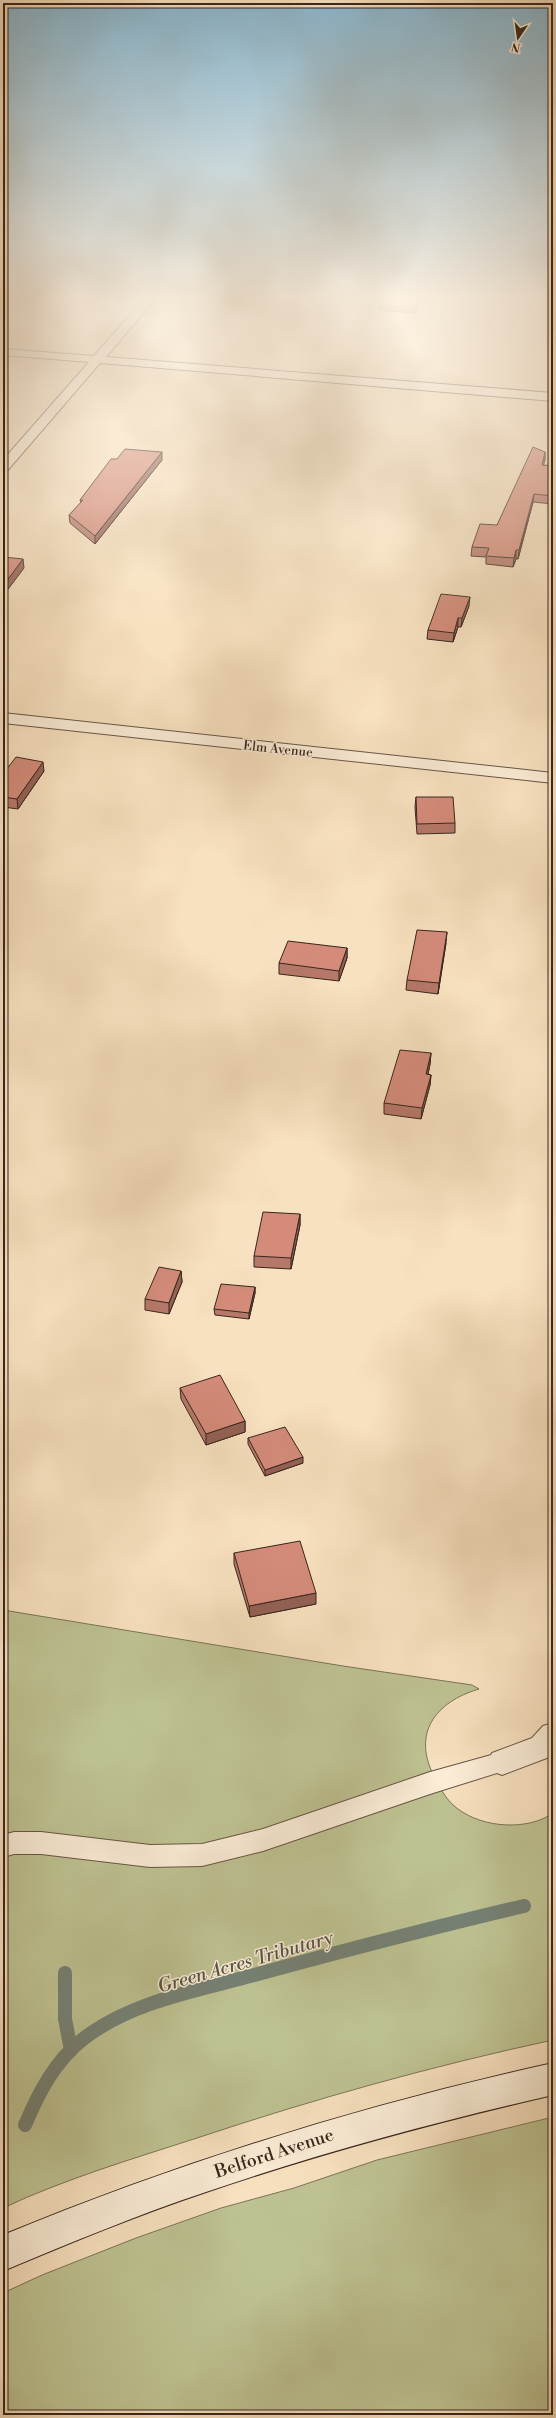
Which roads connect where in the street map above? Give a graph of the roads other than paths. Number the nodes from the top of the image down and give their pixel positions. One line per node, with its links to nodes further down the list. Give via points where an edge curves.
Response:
1 (54, 410): 2 (street)
2 (3, 468)
3 (3, 718): 4 (street, Elm Avenue)
4 (553, 778)
5 (553, 1736): 6 (street, via 542,1747)
6 (502, 1762): 7 (lane, via 430,1783 263,1840 202,1855 150,1856 41,1843 14,1843)
7 (3, 1846)
8 (553, 2079): 9 (street, Belford Avenue, via 420,2110 257,2158 122,2205)
9 (3, 2253)

